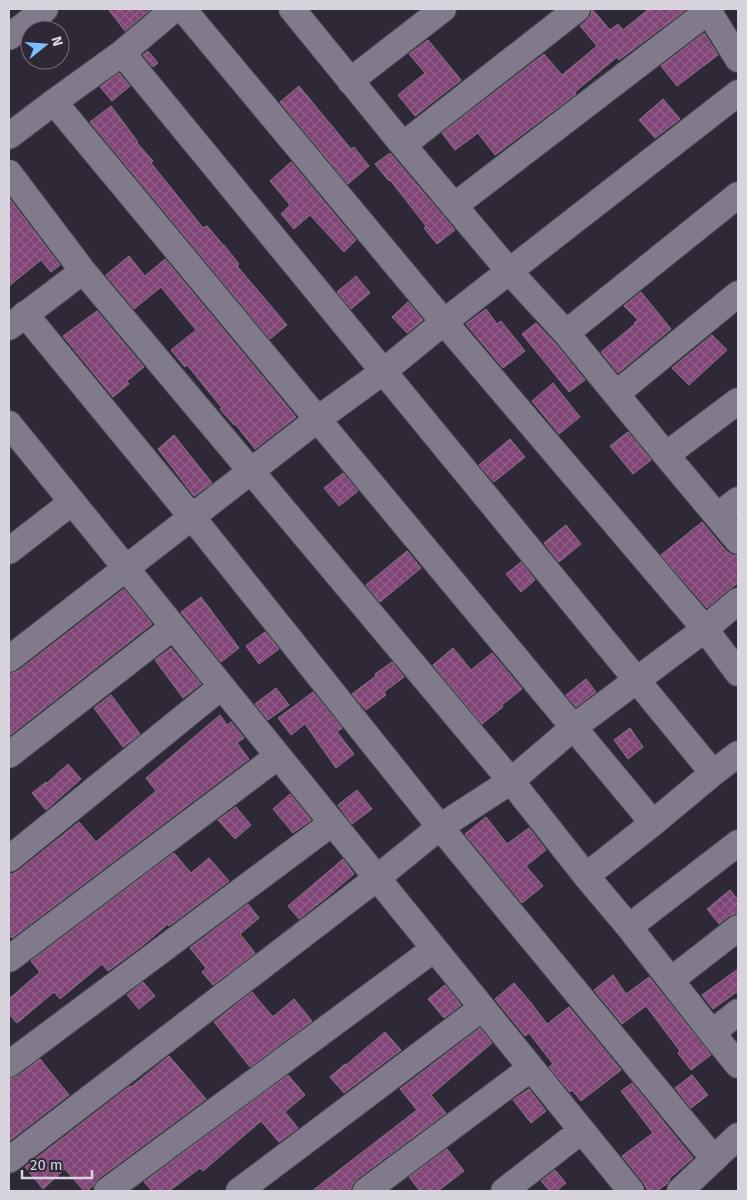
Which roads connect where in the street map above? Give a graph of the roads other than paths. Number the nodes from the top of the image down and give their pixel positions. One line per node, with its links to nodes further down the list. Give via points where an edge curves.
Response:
1 (45, 9): 8 (street)
2 (174, 9): 9 (street)
3 (183, 9): 23 (street)
4 (443, 9): 11 (street)
5 (576, 9): 15 (street)
6 (709, 9): 10 (street); 18 (street)
7 (304, 13): 11 (street)
8 (9, 37)
9 (122, 53): 13 (street); 25 (street)
10 (738, 58)
11 (350, 81): 15 (street)
12 (738, 93): 20 (street)
13 (54, 102): 14 (street); 28 (street)
14 (9, 136)
15 (403, 145): 18 (street)
16 (9, 174): 19 (street)
17 (738, 195): 24 (street)
18 (454, 206): 20 (street)
19 (83, 271): 22 (street); 31 (street)
20 (509, 271): 23 (street); 24 (street)
21 (738, 294): 26 (street)
22 (17, 321): 35 (street)
23 (444, 322): 25 (street); 41 (street)
24 (566, 333): 26 (street)
25 (384, 370): 28 (street); 44 (street)
26 (616, 394): 30 (street)
27 (738, 401): 30 (street)
28 (318, 419): 31 (street); 46 (street)
29 (13, 439): 33 (street)
30 (666, 455): 34 (street)
31 (251, 471): 35 (street); 51 (street)
32 (738, 500): 34 (street)
33 (72, 502): 37 (street); 38 (street)
34 (718, 516): 36 (street)
35 (192, 517): 38 (street); 54 (street)
36 (738, 541)
37 (9, 551)
38 (126, 568): 40 (street); 42 (street)
39 (738, 601): 41 (street)
40 (173, 627): 45 (street); 48 (street)
41 (705, 629): 43 (street); 44 (street)
42 (9, 659)
43 (738, 673)
44 (637, 680): 46 (street); 50 (street)
45 (221, 687): 49 (street); 56 (street)
46 (574, 727): 51 (street); 53 (street)
47 (738, 754): 50 (street)
48 (9, 755)
49 (278, 756): 52 (street); 62 (street)
50 (713, 773): 53 (street)
51 (511, 781): 54 (street); 57 (street)
52 (332, 823): 58 (street); 67 (street)
53 (653, 823): 57 (street)
54 (440, 827): 58 (street); 72 (street)
55 (738, 843): 59 (street)
56 (9, 859)
57 (586, 876): 59 (street)
58 (377, 878): 61 (street); 73 (street)
59 (629, 927): 63 (street)
60 (738, 928): 63 (street)
61 (434, 949): 64 (street); 75 (street)
62 (9, 959)
63 (671, 980): 66 (street)
64 (482, 1008): 69 (street); 76 (street)
65 (738, 1012): 66 (street)
66 (712, 1033): 68 (street)
67 (9, 1064)
68 (738, 1065)
69 (531, 1068): 70 (street); 77 (street)
70 (582, 1131): 74 (street); 78 (street)
71 (738, 1136): 72 (street)
72 (714, 1159): 79 (street)
73 (9, 1160)
74 (621, 1188)
75 (107, 1191)
76 (239, 1191)
77 (366, 1191)
78 (504, 1191)
79 (680, 1191)

